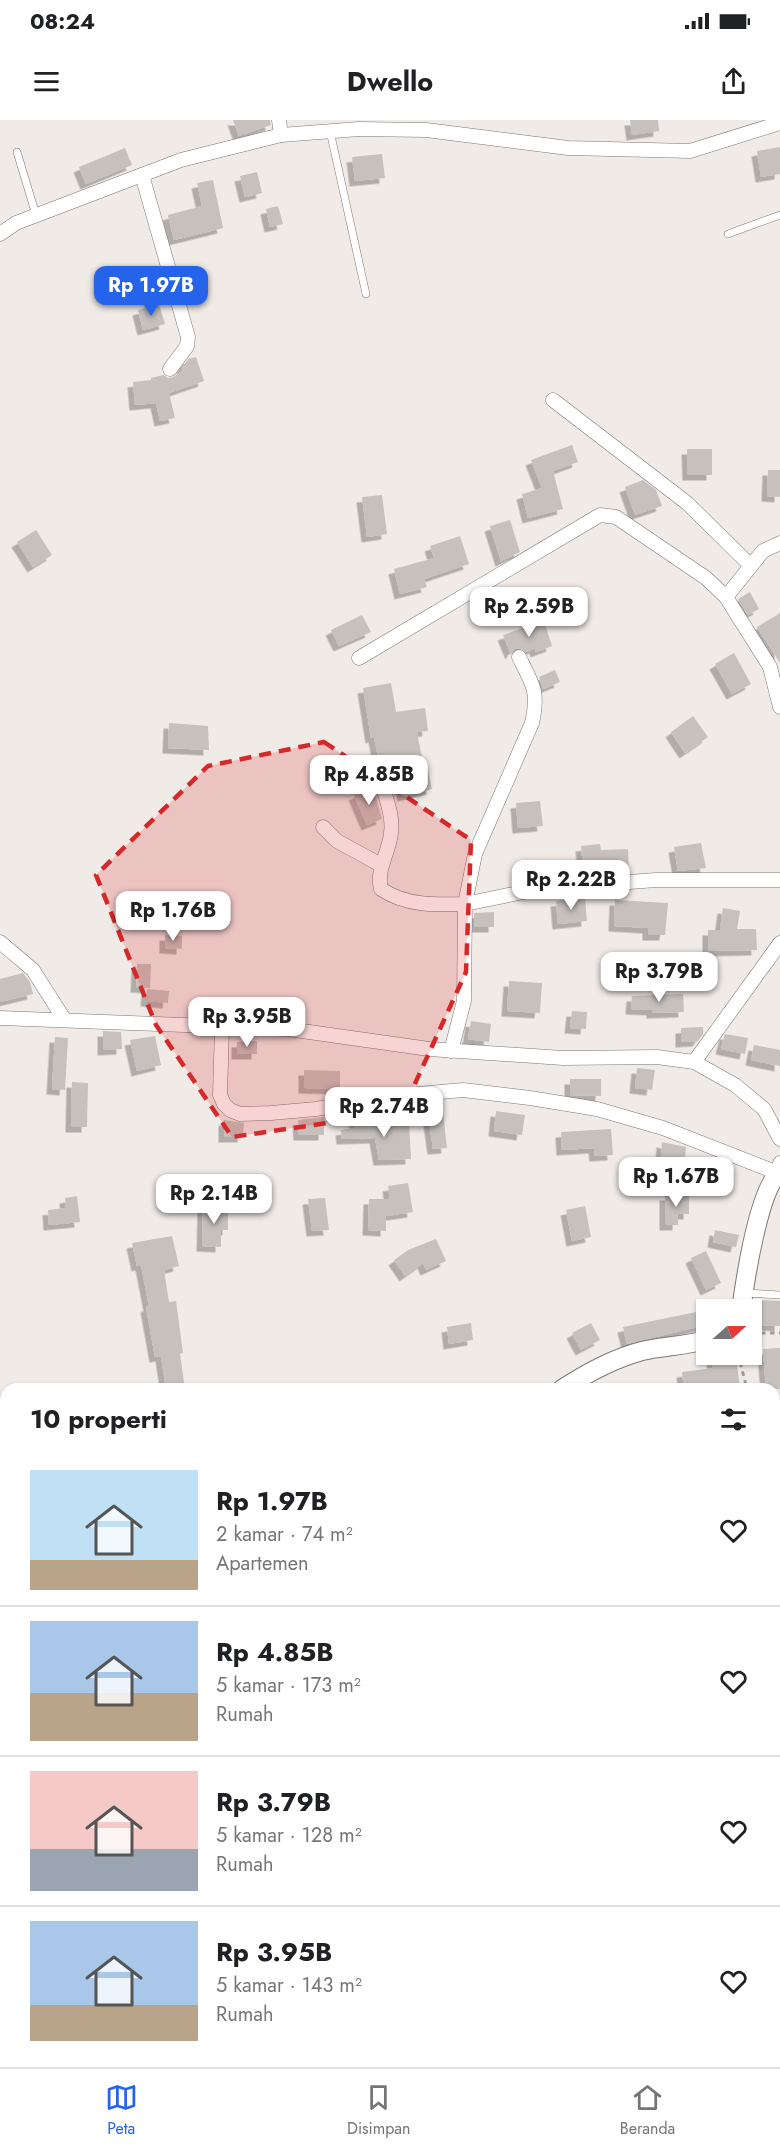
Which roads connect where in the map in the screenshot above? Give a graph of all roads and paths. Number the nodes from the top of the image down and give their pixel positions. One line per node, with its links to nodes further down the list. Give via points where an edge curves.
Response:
1 (279, 120): 4 (street)
2 (780, 123): 3 (street, via 690,151 568,148 426,130)
3 (330, 131): 4 (street); 11 (lane)
4 (281, 135): 6 (street, via 181,160)
5 (17, 152): 7 (lane)
6 (142, 175): 7 (street); 12 (street, via 188,337 187,346)
7 (36, 215): 9 (street)
8 (780, 215): 10 (lane)
9 (0, 234)
10 (728, 234)
11 (366, 294)
12 (170, 369)
13 (553, 400): 15 (street, via 687,503)
14 (780, 543): 15 (street, via 763,551)
15 (751, 566): 16 (street)
16 (726, 597): 18 (street, via 706,578 616,517 600,515); 19 (street, via 770,667)
17 (519, 657): 24 (street, via 535,688 536,707 475,854)
18 (359, 658)
19 (780, 707)
20 (378, 772): 22 (street, via 392,832)
21 (323, 827): 22 (street, via 337,841)
22 (381, 865): 24 (street, via 378,879 381,889 389,894 431,905)
23 (780, 880): 24 (street, via 656,880 538,889)
24 (465, 904): 30 (street, via 464,1001)
25 (0, 942): 28 (street, via 33,970)
26 (780, 943): 31 (street)
27 (0, 1018): 28 (street)
28 (64, 1019): 29 (street)
29 (222, 1027): 30 (street, via 288,1029); 33 (street, via 220,1095 230,1110 240,1114 316,1109 385,1097 463,1090 597,1109)
30 (451, 1051): 31 (street, via 563,1058 657,1057)
31 (694, 1062): 32 (street, via 735,1085 764,1109)
32 (780, 1139)
33 (779, 1169): 35 (street, via 757,1226)
34 (780, 1295): 36 (lane)
35 (742, 1299)
36 (755, 1299)
37 (762, 1333): 38 (path)
38 (780, 1333)
39 (696, 1342): 41 (street, via 621,1358)
40 (741, 1365): 42 (path)
41 (572, 1383)
42 (745, 1383)

